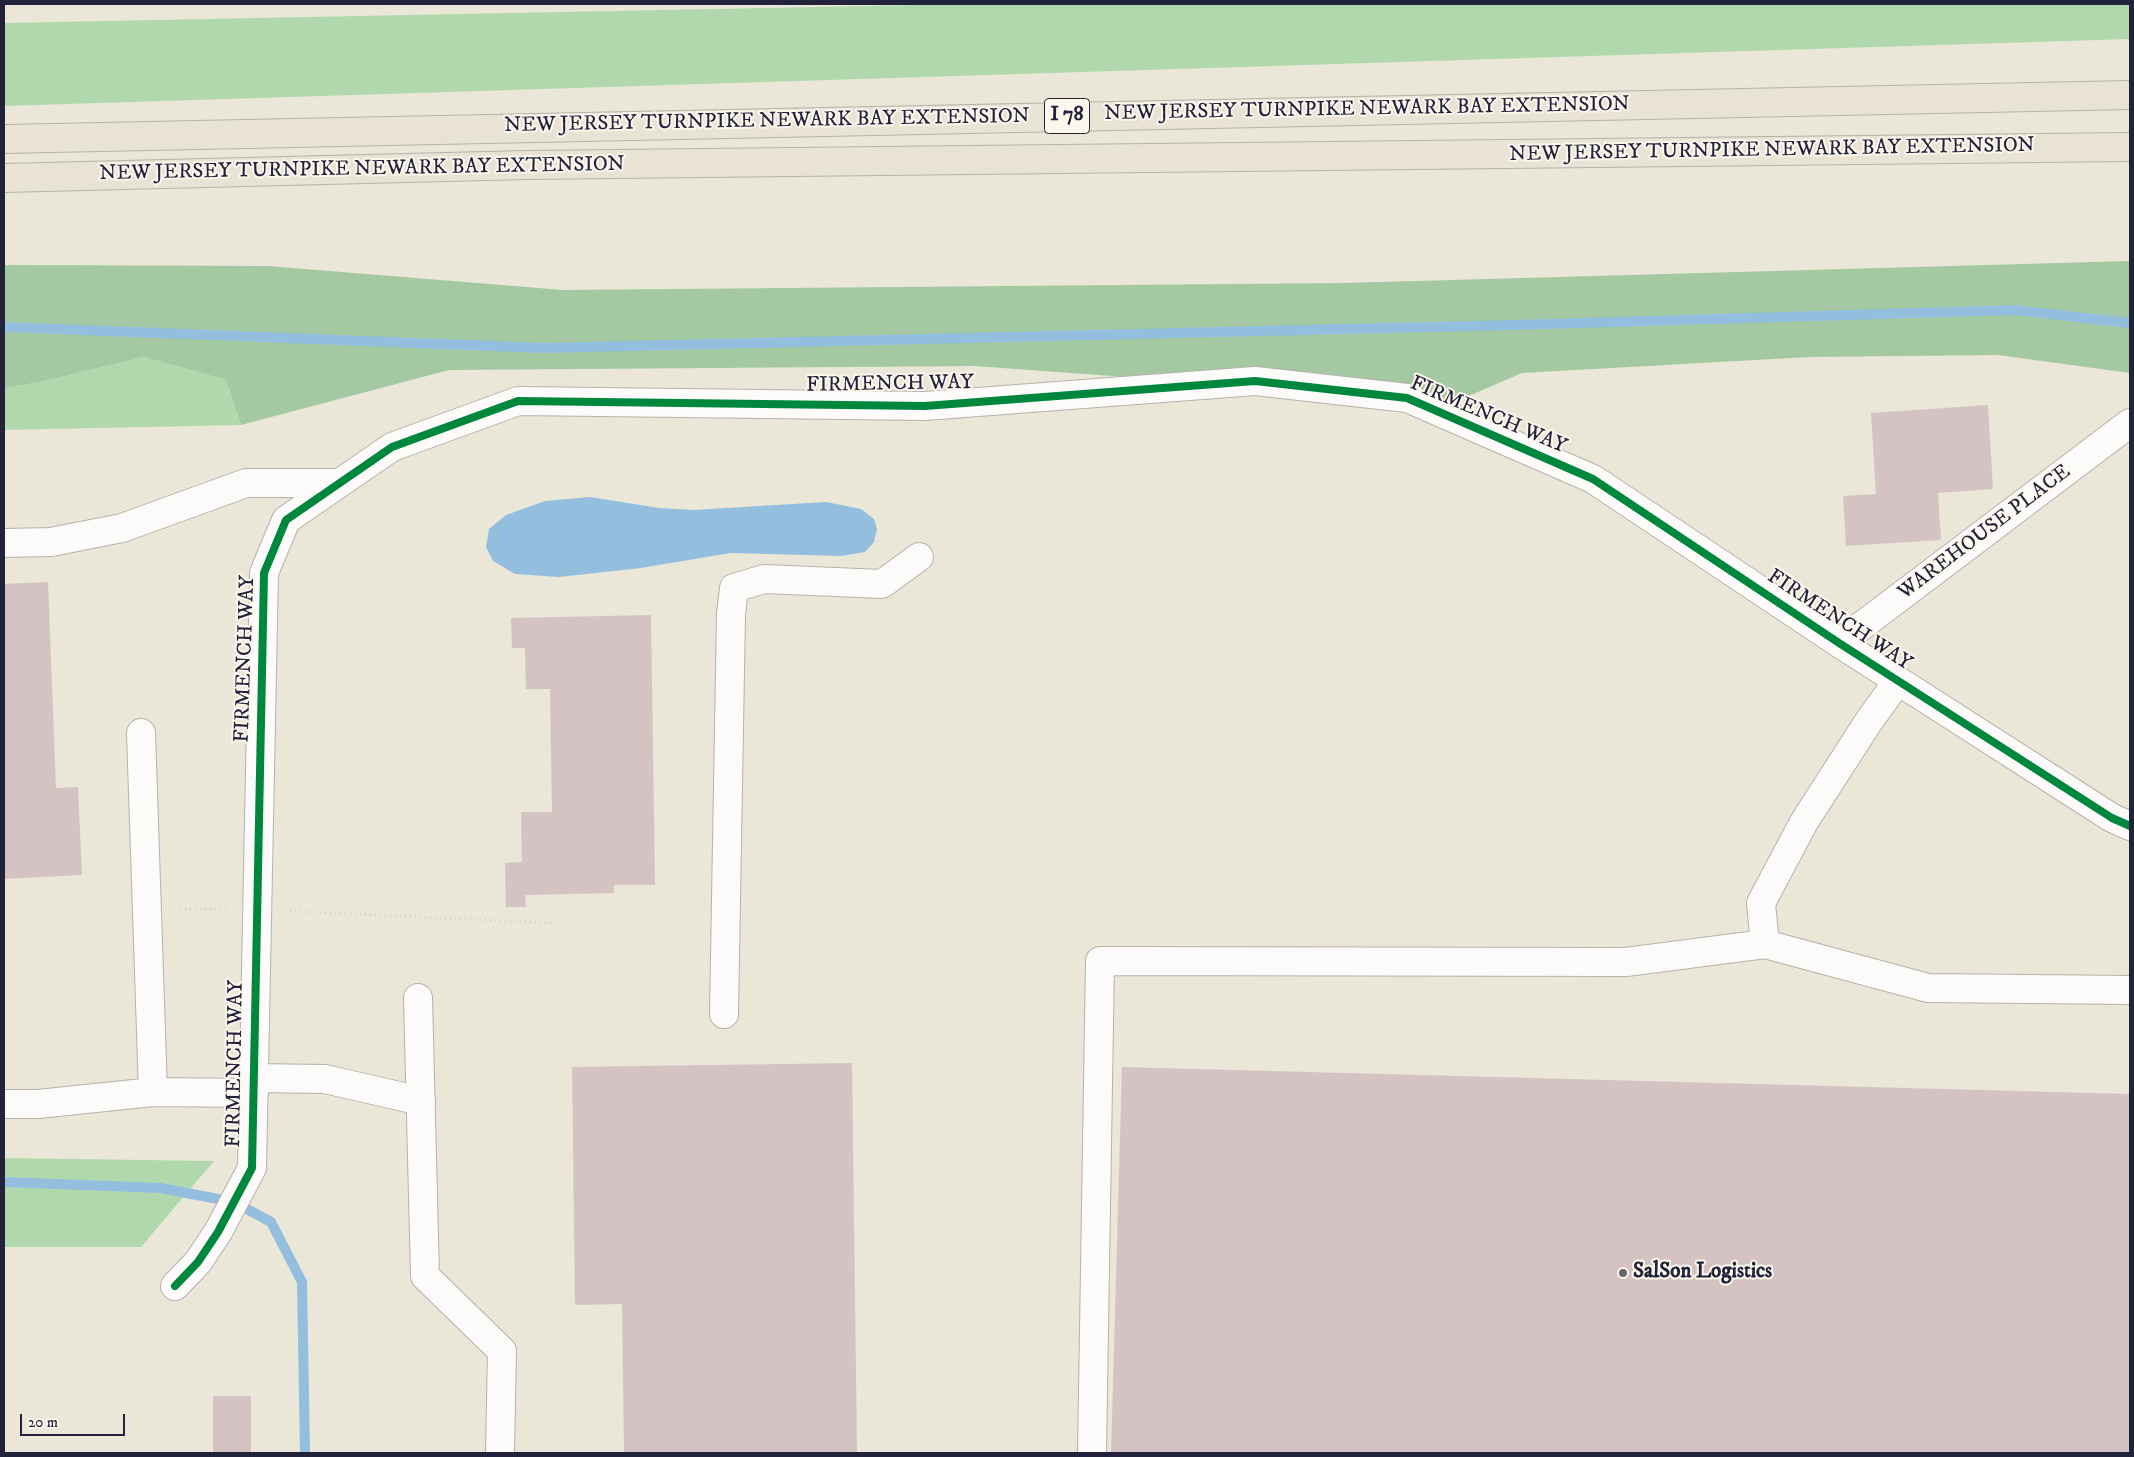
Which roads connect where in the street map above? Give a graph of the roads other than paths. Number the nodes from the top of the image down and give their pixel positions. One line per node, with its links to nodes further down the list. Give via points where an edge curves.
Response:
1 (2130, 95): 2 (highway, NEW JERSEY TURNPIKE NEWARK BAY EXTENSION / I 78)
2 (4, 138)
3 (2130, 147): 4 (highway, NEW JERSEY TURNPIKE NEWARK BAY EXTENSION / I 78, via 516,165)
4 (4, 178)
5 (2130, 423): 9 (street, WAREHOUSE PLACE)
6 (339, 483): 7 (street, via 246,483 122,528 51,542); 9 (street, FIRMENCH WAY, via 392,447 518,401 926,406 1255,381 1293,385 1407,398 1593,479); 17 (street, FIRMENCH WAY, via 286,520 264,573)
7 (4, 543)
8 (919, 557): 16 (street, via 882,584 764,580 734,588)
9 (1839, 643): 10 (street, FIRMENCH WAY)
10 (1898, 681): 12 (street, FIRMENCH WAY, via 2112,818); 13 (street, via 1804,822 1762,903)
11 (141, 733): 18 (street)
12 (2130, 826)
13 (1764, 944): 14 (street, via 1928,988); 23 (street, via 1626,962 1100,961)
14 (2130, 990)
15 (418, 998): 19 (street)
16 (724, 1014)
17 (254, 1086): 18 (street); 19 (street, via 325,1079); 21 (street, FIRMENCH WAY, via 252,1168 218,1232 198,1262)
18 (153, 1092): 20 (street, via 38,1104)
19 (420, 1100): 22 (street, via 425,1276 502,1351)
20 (5, 1102)
21 (175, 1286)
22 (500, 1453)
23 (1092, 1453)

